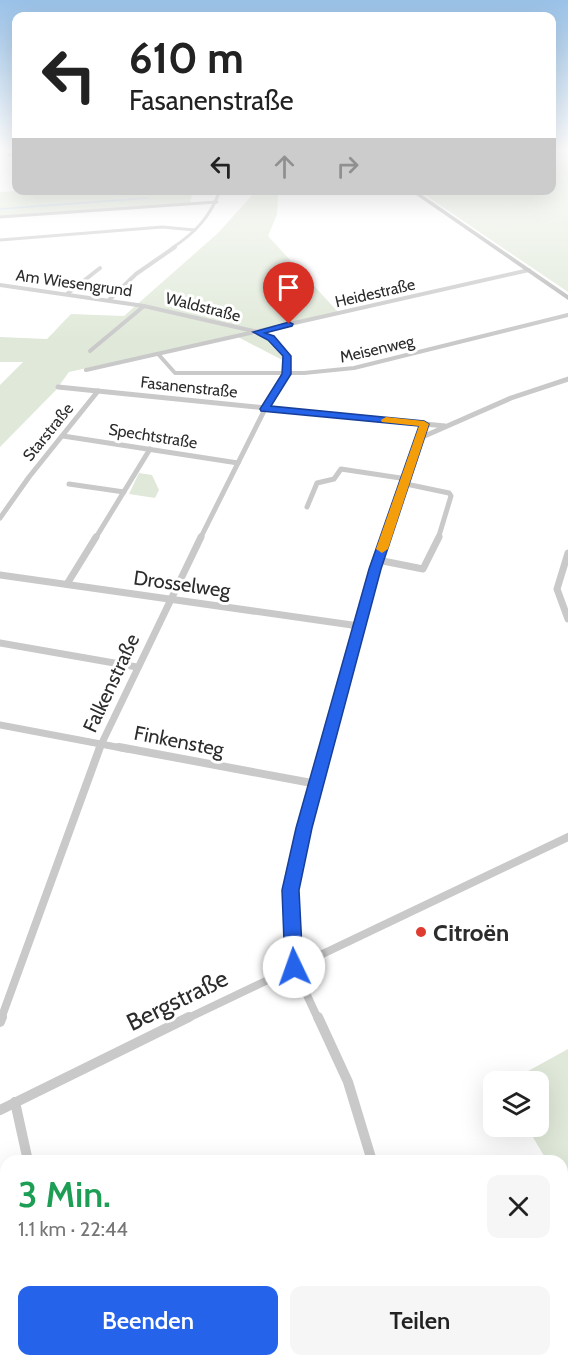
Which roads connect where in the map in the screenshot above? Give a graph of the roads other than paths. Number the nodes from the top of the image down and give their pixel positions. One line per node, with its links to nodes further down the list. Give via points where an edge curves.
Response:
1 (62, 213): 4 (street)
2 (209, 213): 5 (street)
3 (444, 213): 8 (street)
4 (0, 217)
5 (195, 230): 6 (street, via 162,227); 11 (street)
6 (0, 240)
7 (100, 267): 10 (street)
8 (526, 271): 12 (street); 15 (street, Heidestraße)
9 (0, 285): 10 (street, Am Wiesengrund)
10 (67, 294): 11 (street, Am Wiesengrund)
11 (109, 300): 13 (street, Am Wiesengrund)
12 (568, 300)
13 (144, 306): 15 (street, Waldstraße); 16 (street)
14 (568, 315): 19 (street, Meisenweg, via 354,368)
15 (257, 332): 17 (street, Heidestraße); 19 (street, via 271,338 284,351)
16 (90, 351)
17 (159, 355): 18 (street, Heidestraße); 19 (street, Meisenweg, via 175,373)
18 (86, 370)
19 (287, 374): 23 (street, Falkenstraße)
20 (568, 379): 25 (street, via 530,390)
21 (58, 387): 22 (street, Fasanenstraße)
22 (98, 392): 23 (street, Fasanenstraße); 26 (street, Starstraße)
23 (264, 409): 24 (street, Fasanenstraße); 29 (street, Falkenstraße)
24 (424, 424): 25 (street, Fasanenstraße); 27 (street)
25 (445, 426): 27 (street)
26 (63, 436): 28 (street, Spechtstraße); 34 (street, Starstraße)
27 (420, 438): 30 (street)
28 (150, 449): 29 (street, Spechtstraße); 32 (street)
29 (238, 463): 39 (street, Falkenstraße)
30 (406, 481): 33 (street, via 341,469 331,481 317,483); 36 (street); 36 (street, via 451,496 442,530 423,569)
31 (69, 484): 32 (street)
32 (123, 492): 38 (street)
33 (307, 507)
34 (0, 518)
35 (568, 553): 40 (street, via 557,589)
36 (378, 560): 41 (street)
37 (0, 574): 38 (street, Drosselweg)
38 (67, 584): 39 (street, Drosselweg)
39 (170, 598): 41 (street, Drosselweg); 43 (street, Falkenstraße)
40 (568, 619)
41 (359, 626): 46 (street)
42 (0, 644): 43 (street)
43 (137, 667): 45 (street, Falkenstraße)
44 (0, 725): 45 (street, Finkensteg)
45 (101, 744): 46 (street, Finkensteg); 49 (street, Falkenstraße)
46 (317, 784): 48 (street, via 290,890)
47 (568, 837): 48 (street, Bergstraße)
48 (294, 967): 50 (street, Bergstraße); 53 (street, via 348,1082)
49 (0, 1022)
50 (15, 1102): 51 (street, Bergstraße); 52 (street)
51 (0, 1110)
52 (27, 1155)
53 (370, 1155)

